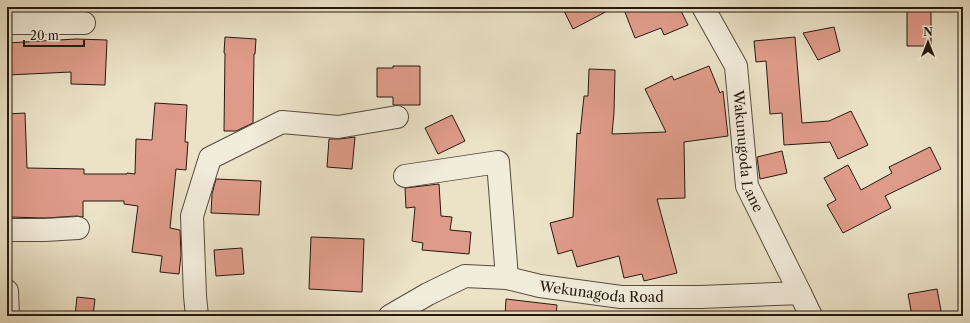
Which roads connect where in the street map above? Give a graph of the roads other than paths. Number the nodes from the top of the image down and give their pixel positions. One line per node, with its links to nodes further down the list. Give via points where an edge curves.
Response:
1 (703, 7): 10 (street, Wakunugoda Lane, via 736,66 747,186)
2 (7, 23): 3 (street)
3 (84, 23)
4 (397, 117): 12 (street, via 338,127 282,122 210,158 192,216)
5 (405, 176): 8 (street, via 498,162)
6 (78, 228): 7 (street)
7 (7, 230)
8 (507, 278): 10 (street, Wekunagoda Road, via 540,286 621,297); 13 (street, Wekunagoda Road, via 465,276)
9 (7, 291): 11 (street)
10 (800, 293): 14 (street)
11 (8, 316)
12 (197, 316)
13 (390, 316)
14 (812, 316)

